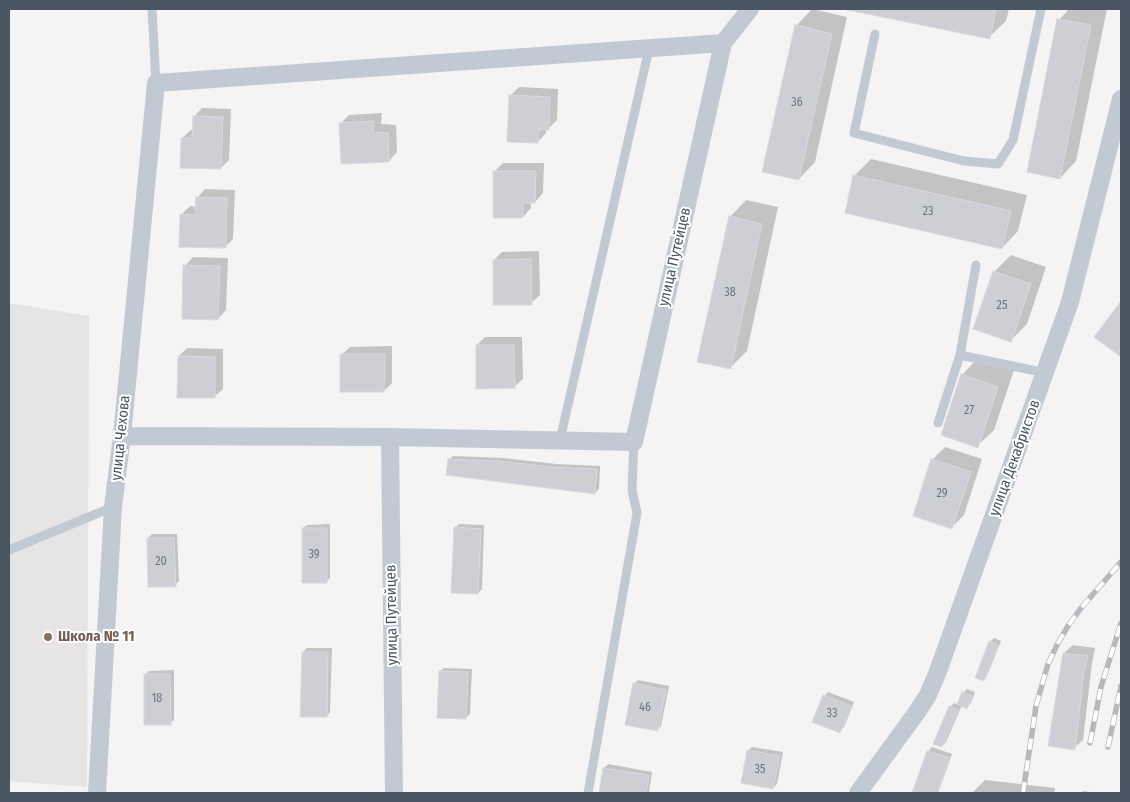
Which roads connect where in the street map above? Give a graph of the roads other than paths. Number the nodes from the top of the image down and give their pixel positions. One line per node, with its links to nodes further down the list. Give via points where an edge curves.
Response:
1 (152, 9): 7 (lane)
2 (750, 9): 5 (street, улица Путейцев)
3 (1041, 9): 4 (lane, via 1013,140 998,164 964,160 854,133)
4 (875, 34)
5 (723, 43): 6 (street); 16 (street, улица Путейцев)
6 (649, 49): 7 (street); 15 (lane)
7 (156, 83): 13 (street, улица Чехова)
8 (1121, 99): 11 (street, улица Декабристов, via 1070,302)
9 (976, 265): 10 (lane)
10 (960, 355): 11 (lane); 12 (lane)
11 (1046, 373): 22 (street, улица Декабристов, via 938,674 917,712)
12 (938, 423)
13 (122, 436): 14 (street); 17 (street, улица Чехова)
14 (390, 437): 15 (street); 20 (street, улица Путейцев)
15 (560, 440): 16 (street)
16 (634, 442): 21 (lane, via 632,490 636,513)
17 (113, 507): 18 (lane); 19 (street, улица Чехова)
18 (9, 550)
19 (97, 793)
20 (394, 793)
21 (588, 793)
22 (858, 793)

